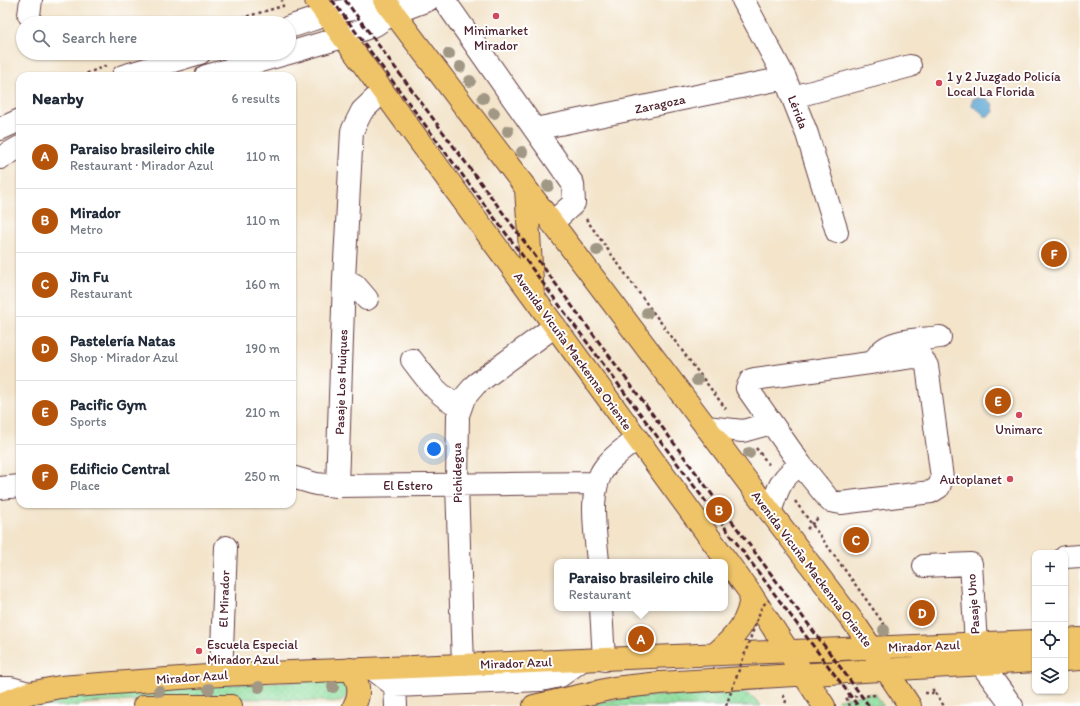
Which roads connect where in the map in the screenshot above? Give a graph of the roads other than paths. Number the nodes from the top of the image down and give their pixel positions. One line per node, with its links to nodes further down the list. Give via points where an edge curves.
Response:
1 (428, 0): 4 (street)
2 (444, 0): 18 (street)
3 (743, 0): 14 (street, Lérida)
4 (389, 6): 5 (street); 7 (street, via 375,24); 21 (main road, Avenida Vicuña Mackenna Oriente)
5 (322, 7): 6 (street); 7 (main road, Avenida Vicuña Mackenna Oriente)
6 (296, 23)
7 (344, 37): 8 (street); 15 (main road, Avenida Vicuña Mackenna Oriente)
8 (296, 51)
9 (177, 60): 12 (street)
10 (268, 60): 13 (street)
11 (910, 66): 14 (street, Zaragoza)
12 (136, 72)
13 (231, 72)
14 (789, 88): 18 (street, Zaragoza); 23 (street, Lérida)
15 (382, 92): 24 (street, Pasaje Los Huiques, via 362,112 352,131); 25 (main road, Avenida Vicuña Mackenna Oriente)
16 (16, 122): 17 (street)
17 (0, 129)
18 (535, 129): 22 (street, via 573,184 574,203)
19 (16, 149): 20 (street)
20 (0, 158)
21 (526, 189): 22 (main road, Avenida Vicuña Mackenna Oriente); 25 (main road)
22 (552, 223): 33 (main road, Avenida Vicuña Mackenna Oriente)
23 (836, 232)
24 (344, 279): 26 (street, via 355,285); 40 (street, Pasaje Los Huiques)
25 (533, 296): 27 (main road, Avenida Vicuña Mackenna Oriente)
26 (367, 299)
27 (555, 326): 31 (street, Pichidegua, via 476,384); 34 (main road, Avenida Vicuña Mackenna Oriente)
28 (940, 337): 30 (street, via 893,344 880,352)
29 (412, 360): 31 (street, via 438,392)
30 (875, 362): 32 (street, via 751,380 747,388); 42 (street, via 913,357 925,362 942,478 939,488 931,492)
31 (460, 406): 38 (street, Pichidegua, via 457,424)
32 (771, 423): 33 (street, via 743,431); 35 (street)
33 (706, 427): 44 (main road, Avenida Vicuña Mackenna Oriente)
34 (637, 438): 37 (street, via 604,468); 50 (main road, Avenida Vicuña Mackenna Oriente)
35 (801, 465): 42 (street, via 825,497 835,502); 44 (street, via 782,481)
36 (296, 478): 40 (street, El Estero)
37 (597, 483): 38 (street, El Estero); 48 (street, via 595,498)
38 (457, 485): 40 (street, El Estero); 64 (street, Pichidegua)
39 (16, 486): 41 (street)
40 (337, 486)
41 (0, 488)
42 (869, 500): 43 (street, via 881,508 892,510)
43 (939, 506)
44 (770, 512): 55 (main road, Avenida Vicuña Mackenna Oriente)
45 (226, 547): 69 (street, El Mirador)
46 (1080, 556): 47 (street)
47 (1068, 557)
48 (598, 559)
49 (924, 566): 58 (street, Pasaje Uno, via 971,564)
50 (760, 597): 56 (main road, Avenida Vicuña Mackenna Oriente); 57 (main road, via 751,603 745,622 733,638)
51 (601, 611): 61 (street)
52 (1080, 639): 53 (main road)
53 (1068, 640)
54 (1032, 642): 58 (main road, Mirador Azul)
55 (871, 648): 56 (main road, Mirador Azul); 58 (main road, Mirador Azul, via 900,647); 67 (main road, Avenida Vicuña Mackenna Oriente)
56 (789, 651): 57 (main road, Mirador Azul); 68 (main road, Avenida Vicuña Mackenna Oriente)
57 (715, 654): 61 (main road, Mirador Azul)
58 (978, 654): 63 (main road, Mirador Azul); 67 (main road, Mirador Azul, via 917,668); 80 (street)
59 (1080, 659): 62 (main road)
60 (582, 660): 61 (main road, Mirador Azul); 64 (main road, Mirador Azul); 72 (street, via 560,676 547,680)
61 (604, 660)
62 (1068, 660)
63 (1032, 661)
64 (463, 665): 66 (main road, Mirador Azul)
65 (350, 669): 66 (main road, Mirador Azul); 69 (main road, Mirador Azul); 77 (main road, via 358,688)
66 (373, 669): 72 (street)
67 (885, 670): 68 (main road, Mirador Azul); 73 (main road, Avenida Vicuña Mackenna Oriente)
68 (804, 674): 78 (main road, Mirador Azul, via 640,684); 79 (main road, Avenida Vicuña Mackenna Oriente)
69 (221, 675): 71 (main road, Mirador Azul, via 88,684)
70 (0, 688): 71 (street)
71 (30, 693): 74 (main road, Mirador Azul)
72 (396, 696)
73 (906, 700)
74 (0, 704)
75 (144, 706): 76 (main road, Mirador Azul)
76 (231, 706)
77 (354, 706)
78 (534, 706)
79 (824, 706)
80 (1012, 706)

